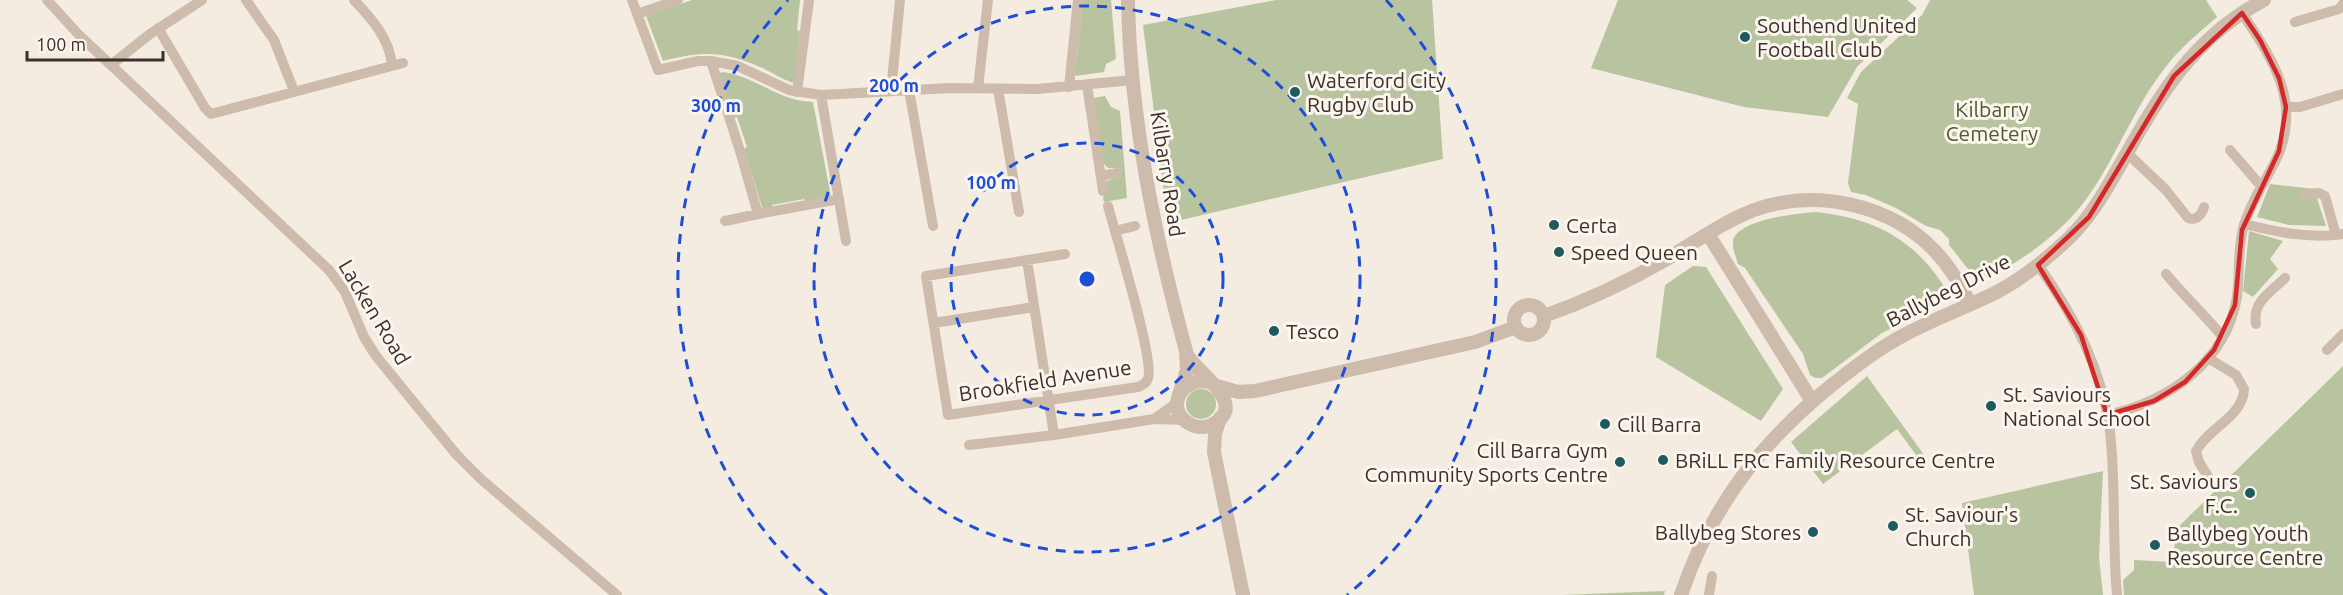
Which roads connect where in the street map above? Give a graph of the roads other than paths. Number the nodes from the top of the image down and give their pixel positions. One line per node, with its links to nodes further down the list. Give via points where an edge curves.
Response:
1 (47, 0): 19 (street, Lacken Road)
2 (202, 0): 17 (street)
3 (246, 0): 26 (street, via 274,40)
4 (354, 0): 26 (street, via 377,25 397,65)
5 (632, 0): 15 (street)
6 (678, 0): 15 (street)
7 (808, 0): 28 (street)
8 (900, 0): 27 (street)
9 (988, 0): 23 (street)
10 (1078, 0): 22 (street)
11 (1128, 0): 20 (street, Kilbarry Road)
12 (2264, 0): 14 (street, Ballybeg Drive)
13 (2343, 2): 16 (street, via 2339,9)
14 (2242, 13): 31 (street, via 2274,65); 33 (street, Ballybeg Drive, via 2181,67)
15 (637, 14): 18 (street, via 658,70)
16 (2295, 22)
17 (158, 28): 19 (street); 26 (street, via 211,114)
18 (711, 61): 28 (street, via 738,66); 43 (street)
19 (111, 65): 84 (street, Lacken Road, via 329,270 345,292 376,357 464,463)
20 (1133, 81): 21 (street); 68 (street, Kilbarry Road, via 1148,197)
21 (1086, 85): 22 (street); 35 (street)
22 (1069, 87): 24 (street)
23 (978, 88): 24 (street); 25 (street)
24 (998, 89): 42 (street)
25 (909, 90): 27 (street); 46 (street)
26 (294, 91)
27 (891, 91): 30 (street)
28 (798, 92): 30 (street)
29 (2343, 94): 31 (street, via 2301,107)
30 (820, 95): 39 (street)
31 (2286, 107): 36 (street, via 2279,151)
32 (2230, 150): 36 (street)
33 (2127, 153): 41 (street, via 2166,190 2188,218 2199,217); 54 (street, Ballybeg Drive, via 2088,217)
34 (1117, 173): 35 (street)
35 (1101, 176): 37 (street)
36 (2261, 186): 45 (street)
37 (1103, 191)
38 (2305, 194): 50 (street, via 2325,196)
39 (839, 200): 43 (street); 51 (street)
40 (1108, 206): 48 (street)
41 (2204, 207)
42 (1019, 212)
43 (758, 214): 44 (street)
44 (725, 221)
45 (2244, 224): 50 (street, via 2293,235); 57 (street)
46 (933, 225)
47 (1134, 226): 48 (street)
48 (1115, 231): 73 (street, Brookfield Avenue, via 1142,331 1149,375 1138,387)
49 (1708, 234): 58 (street, via 1746,214 1789,202 1825,201 1860,207 1903,226 1930,246 1949,267); 61 (street, via 1617,286); 74 (street)
50 (2340, 235)
51 (846, 241)
52 (1065, 254): 53 (street)
53 (1027, 260): 60 (street); 62 (street, via 926,276)
54 (2038, 265): 58 (street, Ballybeg Drive); 76 (street, via 2081,335 2098,376)
55 (2166, 274): 66 (street)
56 (2285, 278): 59 (street)
57 (2236, 299): 59 (street); 66 (street)
58 (1970, 304): 74 (street, Ballybeg Drive, via 1881,348)
59 (2257, 306): 63 (street)
60 (1035, 307): 62 (street); 73 (street)
61 (1544, 316): 64 (street, via 1540,330 1532,334); 64 (street, via 1536,307 1523,307 1515,318)
62 (934, 323): 73 (street, Brookfield Avenue, via 948,415)
63 (2256, 324)
64 (1516, 327): 71 (street, via 1475,342)
65 (2343, 334): 67 (street)
66 (2222, 336): 69 (street)
67 (2327, 350)
68 (1186, 351): 70 (street, Kilbarry Road, via 1195,367); 72 (street, Kilbarry Road, via 1187,370)
69 (2208, 358): 76 (street, via 2185,382 2162,397); 82 (street, via 2236,375 2244,389 2240,405 2196,451)
70 (1215, 384): 71 (street, via 1238,392); 72 (street, via 1196,380); 75 (street, via 1224,397)
71 (1255, 391): 75 (street, via 1240,397)
72 (1178, 398): 77 (street); 78 (street, via 1178,408)
73 (1050, 401): 79 (street)
74 (1812, 401): 86 (street, Ballybeg Drive, via 1768,443 1738,479 1707,533)
75 (1223, 414): 78 (street, via 1203,427); 81 (street, via 1215,434)
76 (2107, 415): 88 (street)
77 (1154, 419): 78 (street); 79 (street)
78 (1187, 422): 81 (street, via 1204,439)
79 (1054, 435): 80 (street)
80 (969, 445)
81 (1215, 459): 85 (street)
82 (2212, 483)
83 (1712, 576): 87 (street)
84 (616, 595)
85 (1243, 595)
86 (1681, 595)
87 (1708, 595)
88 (2117, 595)

